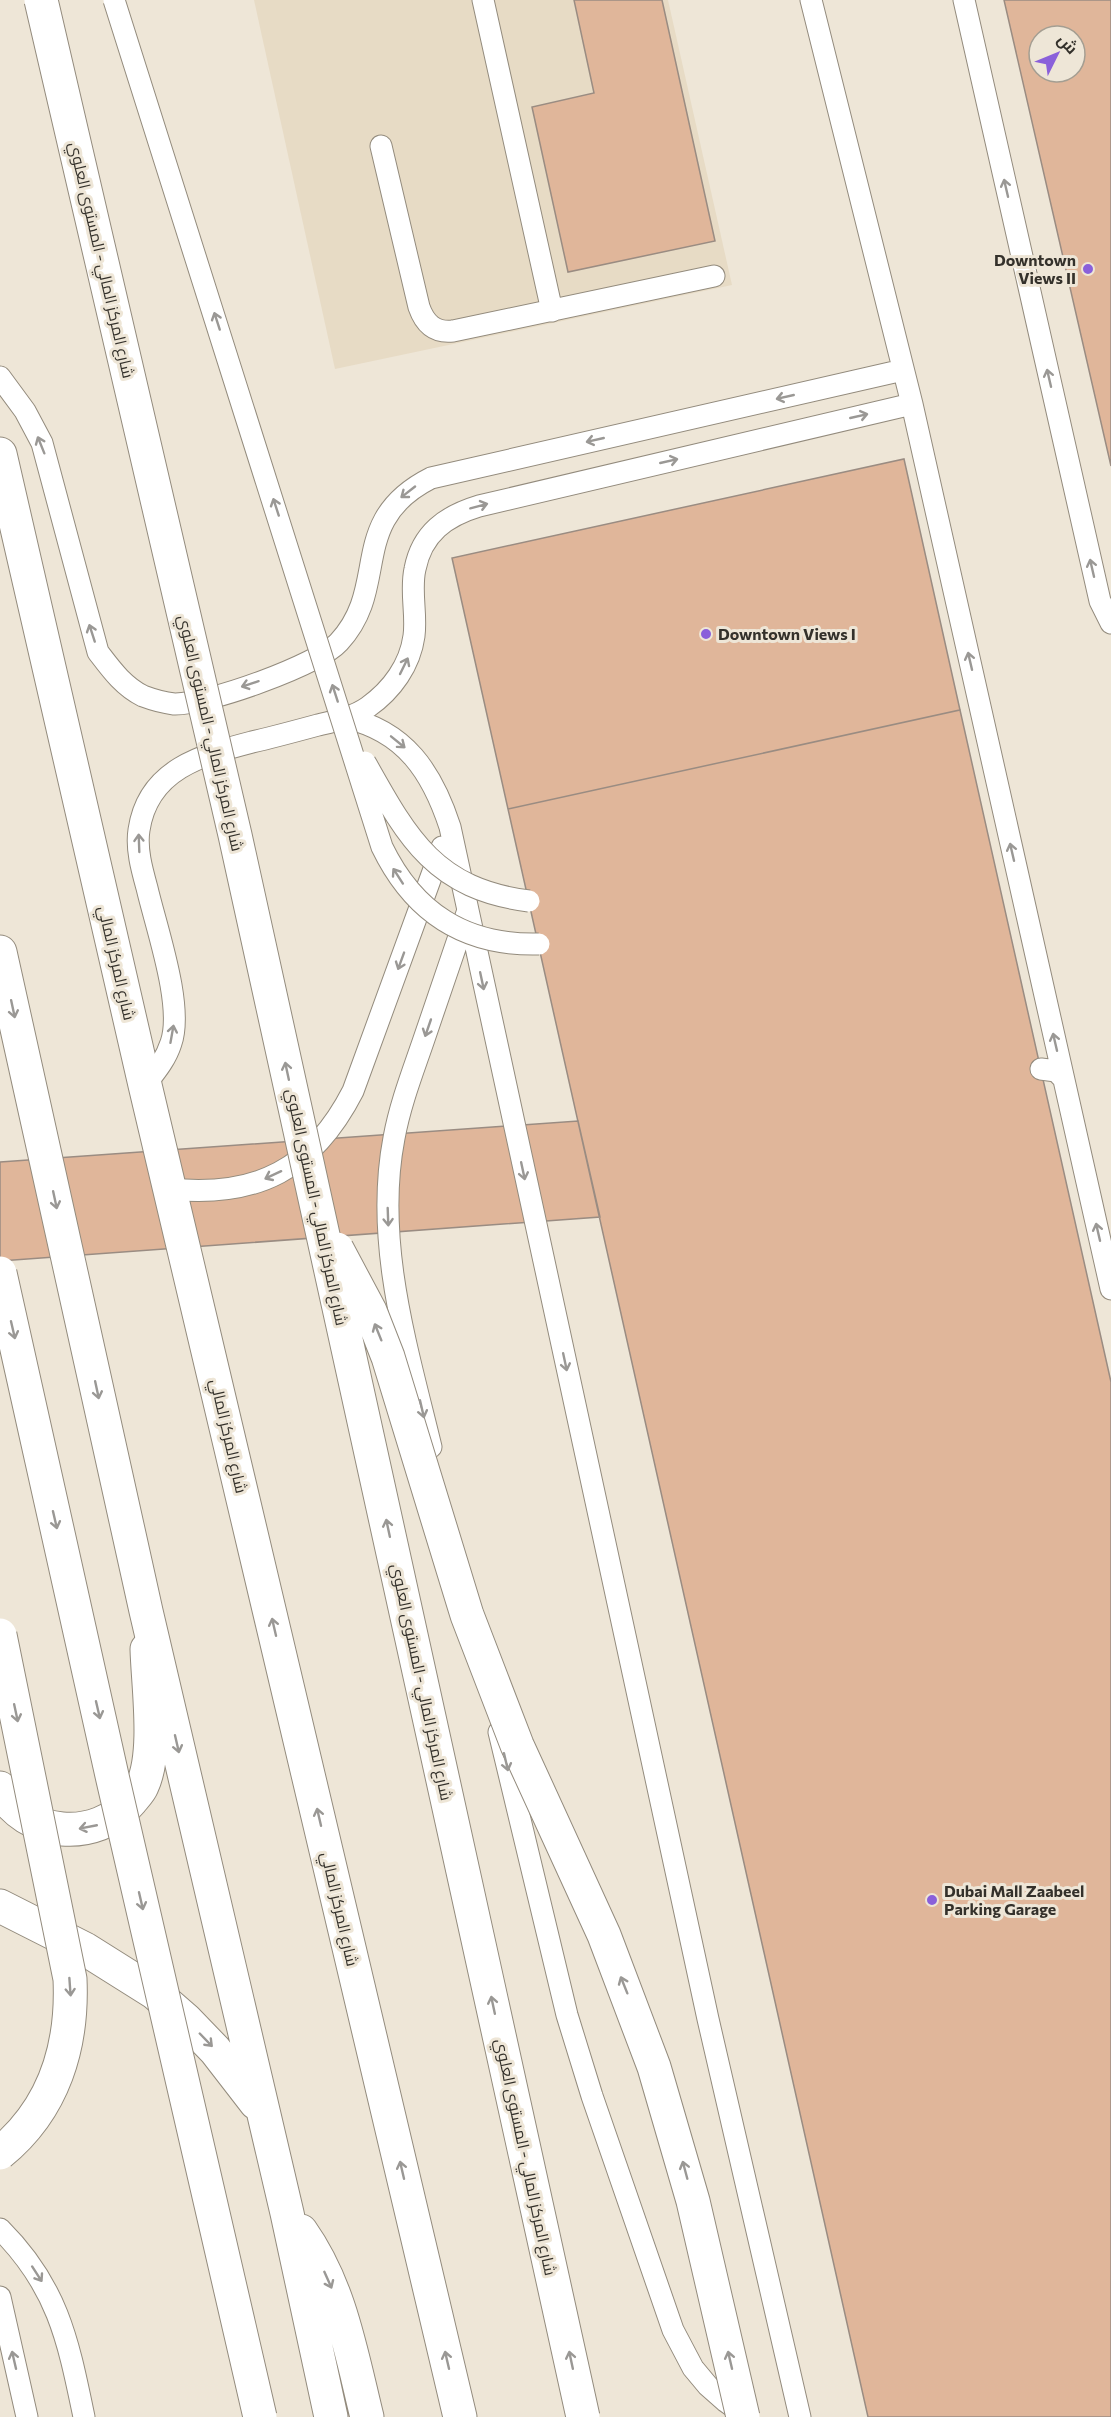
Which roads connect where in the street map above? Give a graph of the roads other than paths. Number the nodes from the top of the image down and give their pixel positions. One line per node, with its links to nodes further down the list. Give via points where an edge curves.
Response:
1 (41, 0): 24 (main road, شارع المركز المالي - المستوى العلوي, one-way to 1, bridge)
2 (114, 0): 14 (lane, one-way to 2, bridge)
3 (483, 0): 8 (lane)
4 (811, 0): 9 (lane)
5 (964, 0): 13 (lane, one-way to 5, via 1100,601)
6 (381, 146): 8 (lane, via 419,308 427,324 444,332 453,331)
7 (714, 276): 8 (lane)
8 (552, 310)
9 (903, 370): 10 (lane, one-way to 10, via 432,478 415,486 389,510 375,542 359,608 340,641 298,668 205,699 174,704 144,696 117,678 98,652 42,443); 11 (lane)
10 (0, 377)
11 (912, 404): 14 (lane, one-way to 11, via 398,678 414,637 415,569 420,552 442,522 458,512); 21 (lane, one-way to 11)
12 (0, 454): 22 (main road, شارع المركز المالي)
13 (1111, 623)
14 (346, 724): 15 (lane, one-way to 15, via 366,722 405,747 433,783); 16 (lane, bridge, via 394,813 423,852 441,868 482,892); 18 (lane, one-way to 14, bridge, via 495,942 454,927 436,916 404,885 379,837); 22 (lane, one-way to 14, via 161,1065 172,1041 175,1016 140,860 139,830 148,802 166,777 191,760)
15 (450, 827): 17 (lane); 23 (lane, one-way to 23, via 353,1091 323,1139 303,1158 254,1184 226,1191)
16 (529, 901)
17 (467, 913): 44 (lane, one-way to 44, via 402,1103 394,1138 388,1213 396,1292 567,2014 592,2096 682,2349 708,2386); 45 (lane, one-way to 45, via 700,1984)
18 (539, 944)
19 (0, 952): 27 (main road, one-way to 27)
20 (1041, 1069): 21 (lane, via 1056,1071)
21 (1063, 1078): 26 (lane, one-way to 21)
22 (145, 1084): 23 (main road, شارع المركز المالي)
23 (170, 1189): 41 (main road, شارع المركز المالي, one-way to 23)
24 (321, 1223): 42 (main road, شارع المركز المالي - المستوى العلوي, one-way to 24, bridge); 43 (main road, one-way to 24, bridge, via 693,2201 654,2067 604,1935 518,1745 471,1626 381,1339 347,1266)
25 (0, 1273): 38 (main road, one-way to 38, bridge)
26 (1111, 1289)
27 (146, 1611): 29 (main road, one-way to 29, via 151,1756 142,1787 122,1813 93,1828 61,1831 30,1821 5,1799); 31 (main road, one-way to 31)
28 (0, 1635): 32 (main road, one-way to 32, bridge, via 70,1978 71,2005 69,2031 55,2082 27,2127)
29 (0, 1788)
30 (0, 1906): 31 (main road, one-way to 31, via 85,1949 154,1993 215,2050)
31 (265, 2116): 33 (main road)
32 (0, 2153)
33 (287, 2213): 39 (main road); 40 (main road, one-way to 40, via 310,2244 328,2279 342,2315)
34 (0, 2229): 37 (lane, one-way to 37, via 41,2279 57,2313 69,2345)
35 (0, 2297): 36 (lane, one-way to 35)
36 (27, 2417)
37 (84, 2417)
38 (260, 2417)
39 (331, 2417)
40 (367, 2417)
41 (460, 2417)
42 (583, 2417)
43 (743, 2417)
44 (750, 2417)
45 (800, 2417)

